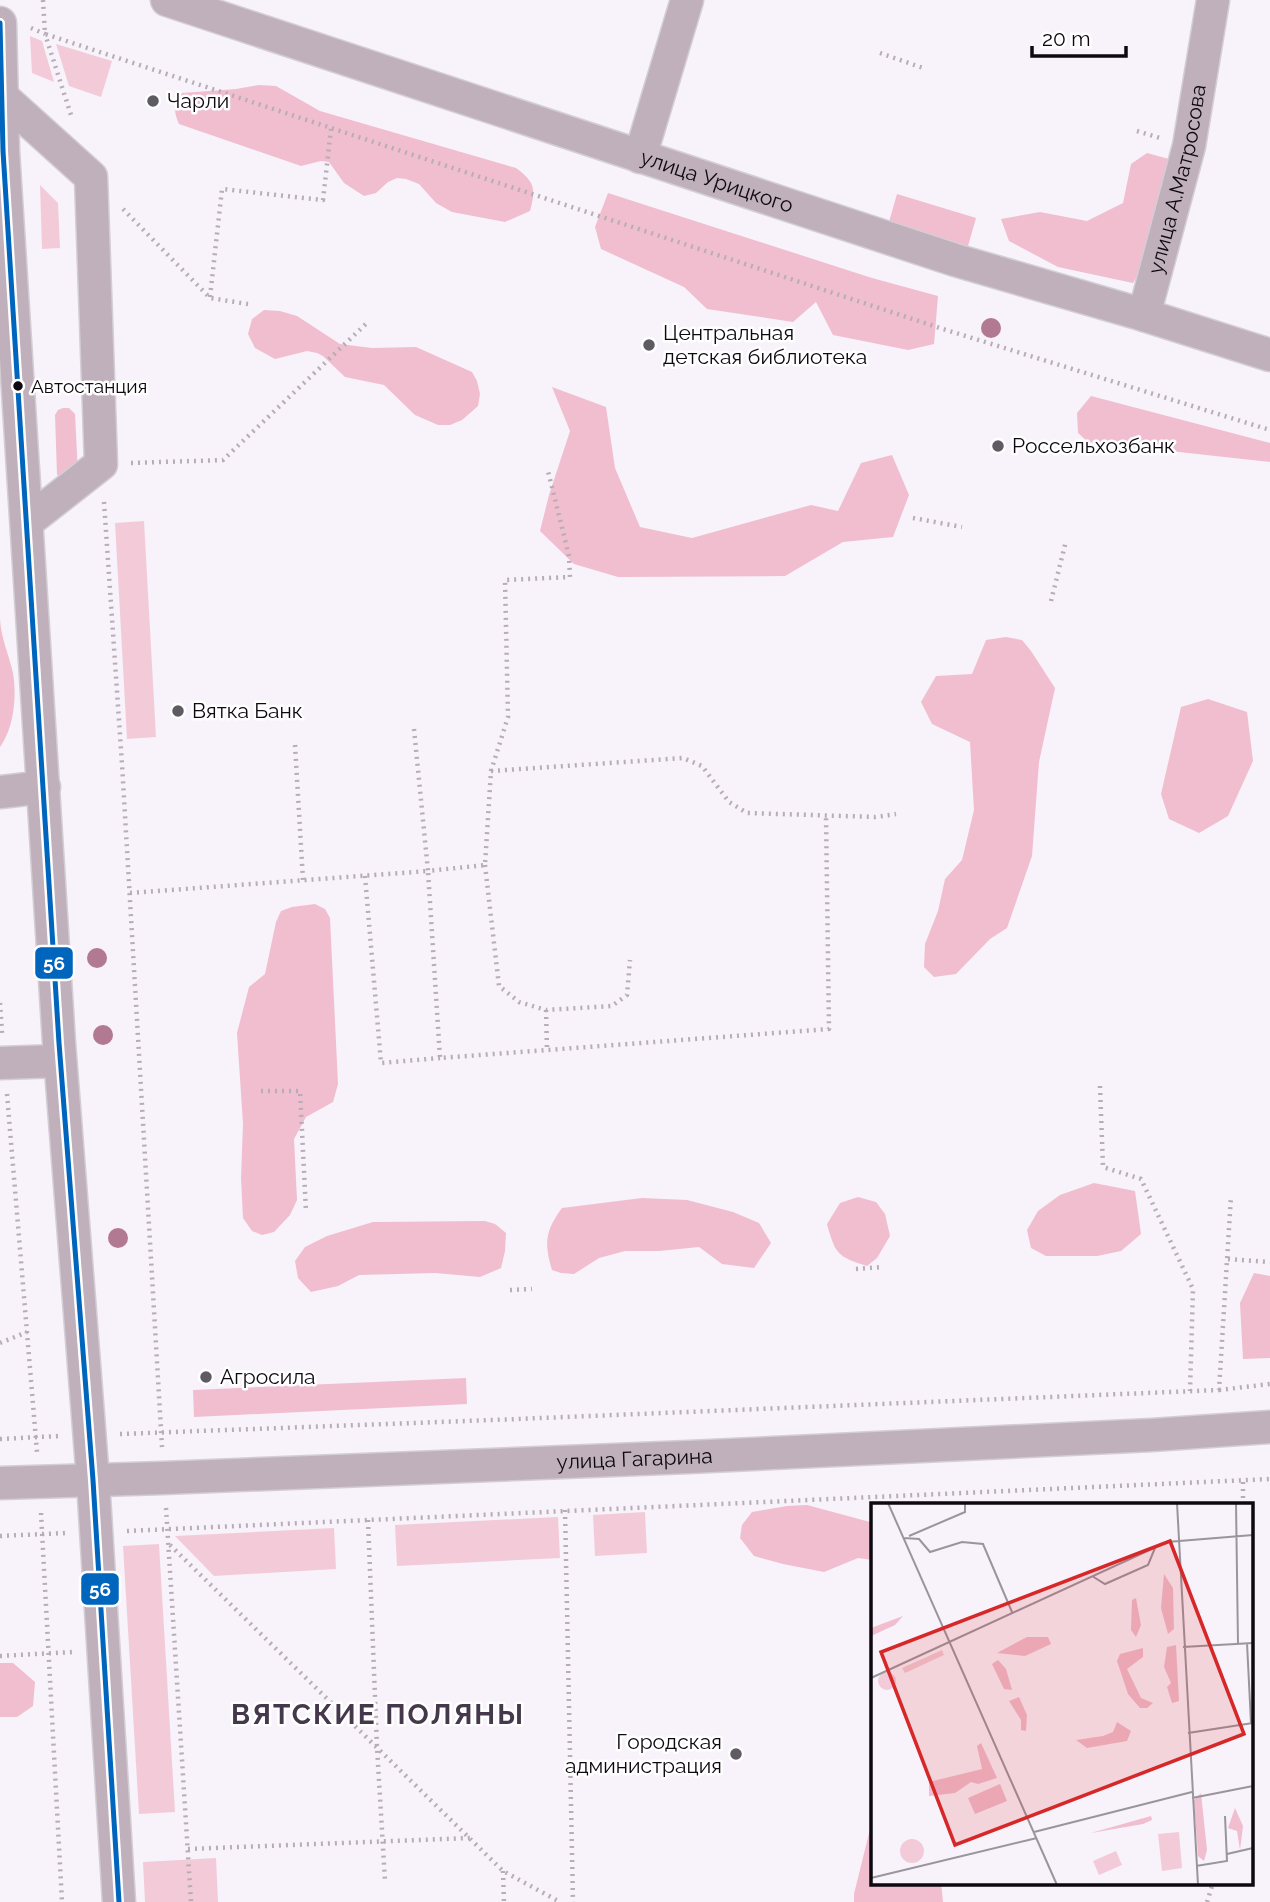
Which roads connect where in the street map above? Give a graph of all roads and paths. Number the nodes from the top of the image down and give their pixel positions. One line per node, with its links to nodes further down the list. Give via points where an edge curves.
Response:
1 (1, 0): 6 (street)
2 (43, 0): 7 (path)
3 (167, 0): 13 (street, улица Урицкого)
4 (687, 0): 13 (street)
5 (1213, 0): 17 (street, улица А.Матросова, via 1189,146)
6 (7, 21): 7 (path); 10 (street)
7 (45, 34): 11 (path); 12 (path)
8 (880, 53): 9 (path)
9 (923, 68)
10 (0, 95): 14 (street); 24 (street)
11 (74, 125)
12 (331, 128): 15 (path, via 323,200 222,189); 20 (path, via 943,329)
13 (640, 157): 17 (street, улица Урицкого)
14 (91, 177): 15 (path); 21 (street)
15 (210, 298): 16 (path)
16 (248, 304)
17 (1144, 316): 19 (street, улица Урицкого)
18 (369, 321): 21 (path, via 223,460)
19 (1270, 355)
20 (1270, 430)
21 (102, 464): 24 (street); 39 (path)
22 (548, 471): 30 (path, via 570,577 505,580 508,717)
23 (913, 518): 25 (path)
24 (27, 522): 31 (street)
25 (962, 527)
26 (1066, 541): 27 (path)
27 (1051, 601)
28 (414, 729): 36 (path)
29 (295, 745): 38 (path)
30 (491, 771): 34 (path, via 683,758 702,766 729,802 747,813); 35 (path)
31 (44, 787): 32 (street); 43 (street)
32 (0, 792)
33 (896, 814): 34 (path)
34 (826, 816): 42 (path, via 829,1029)
35 (485, 865): 36 (path); 41 (path, via 499,986 519,1002)
36 (428, 871): 37 (path); 45 (path)
37 (365, 876): 38 (path); 45 (path, via 381,1063)
38 (303, 880): 39 (path)
39 (130, 893): 62 (path)
40 (630, 960): 41 (path, via 627,995 612,1006)
41 (546, 1010): 42 (path)
42 (547, 1050): 45 (path)
43 (60, 1052): 44 (street); 63 (street)
44 (2, 1057): 56 (path)
45 (440, 1058)
46 (1100, 1086): 60 (path, via 1102,1167 1142,1179 1193,1289)
47 (261, 1091): 49 (path, via 300,1091)
48 (1231, 1196): 50 (path)
49 (306, 1211)
50 (1228, 1259): 51 (path); 59 (path)
51 (1270, 1262)
52 (883, 1267): 53 (path)
53 (856, 1269)
54 (532, 1289): 55 (path)
55 (510, 1290)
56 (27, 1332): 57 (path); 64 (path)
57 (0, 1343)
58 (1270, 1384): 59 (path)
59 (1219, 1390): 60 (path)
60 (1190, 1391): 62 (path)
61 (1270, 1427): 66 (street, улица Гагарина)
62 (162, 1431): 63 (path); 66 (path)
63 (90, 1436): 64 (path); 69 (street)
64 (36, 1437): 65 (path); 68 (path)
65 (0, 1439)
66 (163, 1478): 69 (street, улица Гагарина); 75 (path)
67 (1270, 1479): 70 (path)
68 (39, 1480): 69 (street, улица Гагарина); 71 (street, улица Гагарина); 77 (path)
69 (93, 1480): 76 (street)
70 (1243, 1480): 72 (path); 73 (path)
71 (0, 1483)
72 (1243, 1503)
73 (565, 1510): 74 (path); 95 (path)
74 (368, 1520): 75 (path); 83 (path)
75 (167, 1529): 76 (path); 79 (path)
76 (96, 1532): 77 (path); 80 (street)
77 (42, 1534): 78 (path); 81 (path)
78 (0, 1536)
79 (169, 1543): 83 (path); 86 (path)
80 (103, 1650): 81 (path); 91 (street)
81 (49, 1654): 82 (path); 90 (path)
82 (0, 1656)
83 (377, 1747): 84 (path); 85 (path)
84 (471, 1838): 85 (path); 87 (path)
85 (383, 1842): 86 (path); 88 (path)
86 (188, 1849): 92 (path)
87 (503, 1871): 93 (path); 94 (path)
88 (385, 1881)
89 (1213, 1884): 96 (path)
90 (62, 1902)
91 (119, 1902)
92 (191, 1902)
93 (504, 1902)
94 (560, 1902)
95 (573, 1902)
96 (1207, 1902)

